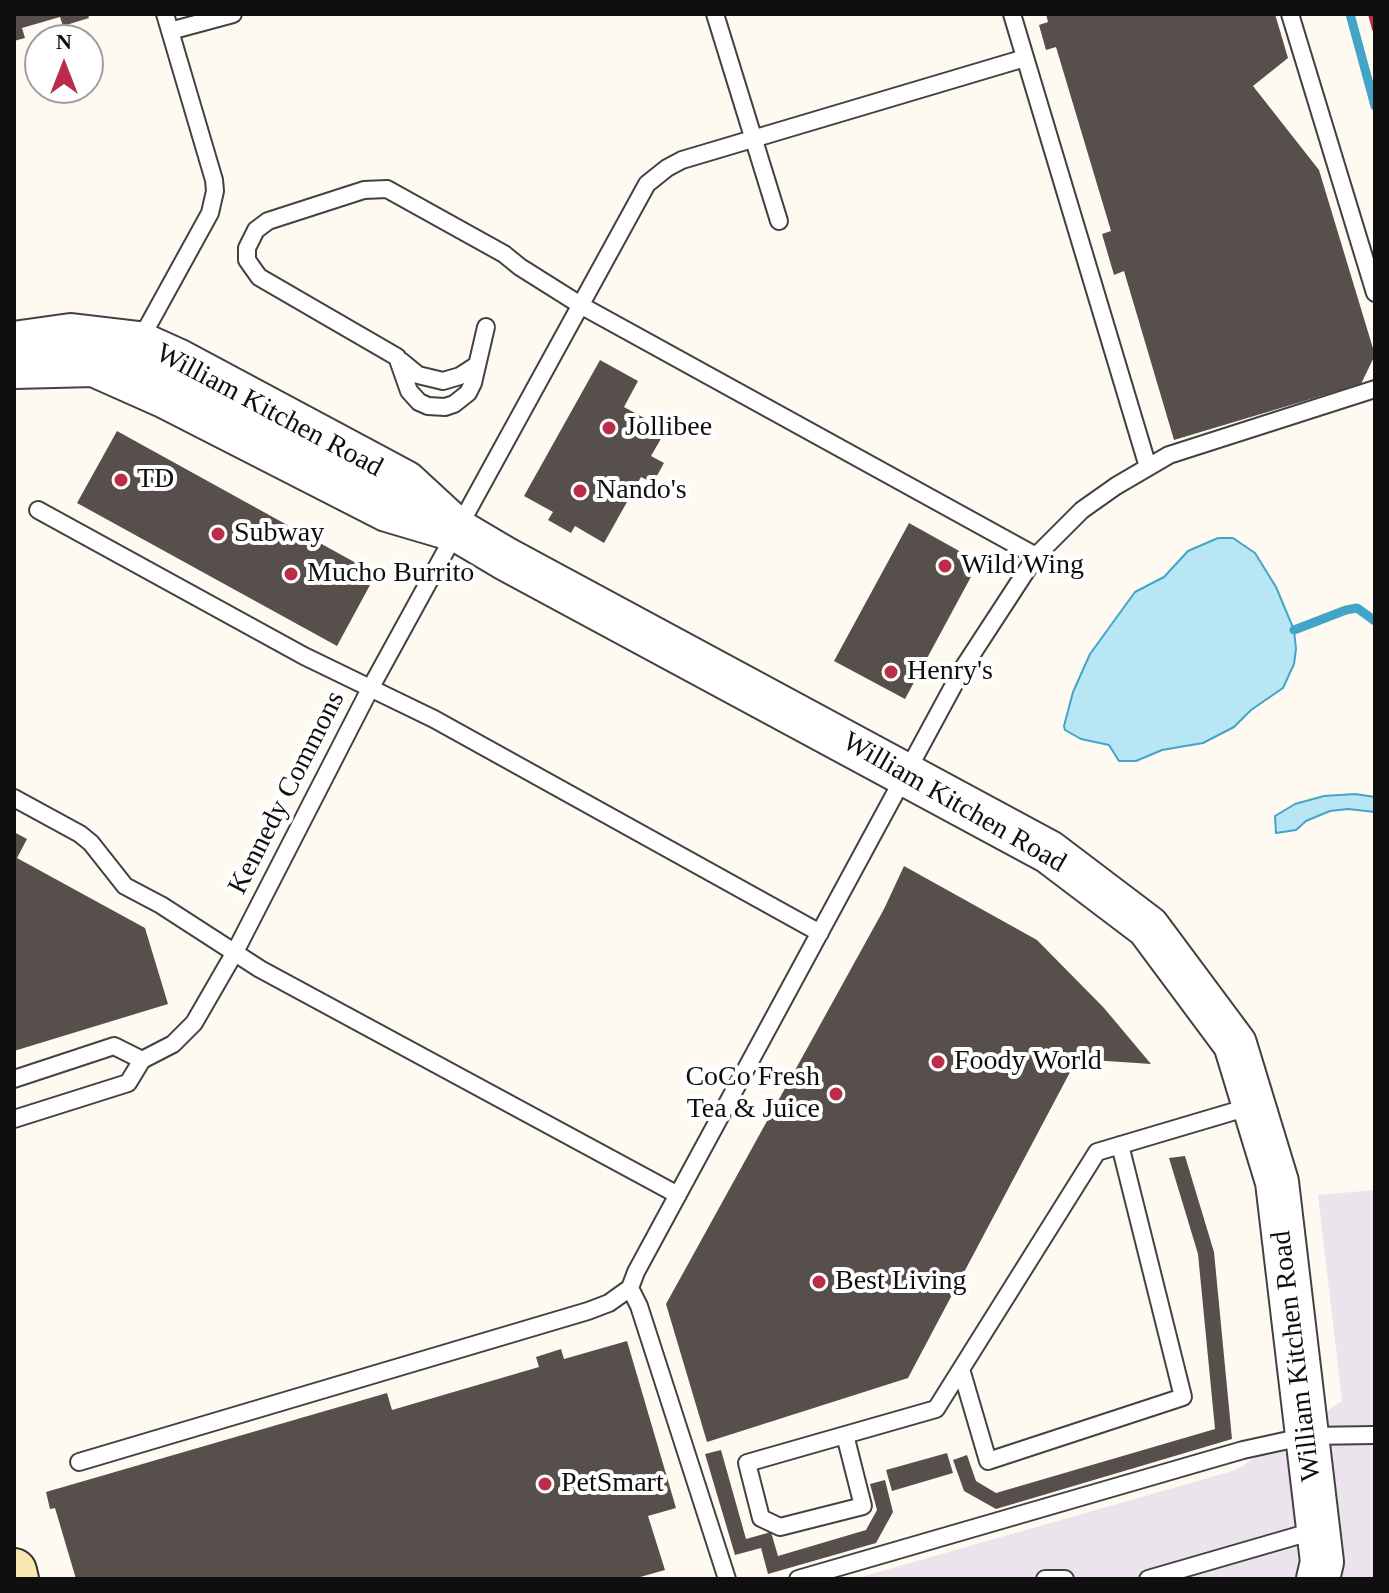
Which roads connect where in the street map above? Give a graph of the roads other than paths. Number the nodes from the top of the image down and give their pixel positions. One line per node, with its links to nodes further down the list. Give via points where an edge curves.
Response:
1 (165, 14): 6 (lane)
2 (233, 14): 6 (lane)
3 (715, 14): 8 (lane)
4 (1012, 14): 7 (lane)
5 (1290, 14): 10 (lane)
6 (170, 31): 14 (lane, via 215,191 210,213)
7 (1025, 58): 8 (lane, Kennedy Commons); 19 (lane)
8 (753, 141): 9 (lane); 11 (lane, Kennedy Commons, via 682,160 654,177 640,193)
9 (779, 221)
10 (1375, 293)
11 (582, 306): 15 (lane, via 504,254 387,189 364,190 268,221 256,230 246,254 253,272); 21 (lane, Kennedy Commons); 22 (lane)
12 (486, 327): 16 (lane)
13 (14, 343): 14 (street, William Kitchen Road, via 71,335)
14 (139, 343): 21 (street, William Kitchen Road, via 405,482)
15 (397, 357): 16 (lane, via 418,375 434,380 451,380); 16 (lane, via 413,397 436,407 461,400)
16 (477, 365)
17 (14, 367): 21 (street, William Kitchen Road, via 94,365 387,510)
18 (1375, 389): 19 (lane, via 1169,455)
19 (1148, 467): 22 (lane, via 1082,510)
20 (38, 510): 23 (lane, via 304,656)
21 (457, 530): 23 (lane, Kennedy Commons); 24 (street, William Kitchen Road)
22 (1036, 556): 24 (lane, via 963,668)
23 (371, 687): 26 (lane); 27 (lane, Kennedy Commons)
24 (906, 774): 26 (lane); 30 (street, William Kitchen Road, via 1049,852 1148,927 1235,1044)
25 (14, 798): 27 (lane, via 80,834 125,886)
26 (820, 933): 33 (lane)
27 (235, 952): 28 (lane, Kennedy Commons, via 194,1023 173,1044); 33 (lane)
28 (142, 1060): 29 (lane, via 114,1046); 31 (lane, Kennedy Commons, via 128,1083)
29 (14, 1079)
30 (1254, 1105): 32 (lane); 38 (street, William Kitchen Road, via 1277,1182)
31 (14, 1119)
32 (1120, 1145): 35 (lane, via 1097,1152); 35 (lane, via 1183,1397 988,1461)
33 (678, 1195): 34 (lane)
34 (630, 1288): 39 (lane, via 588,1311); 43 (lane)
35 (961, 1369): 36 (lane, via 936,1409)
36 (845, 1435): 36 (lane, via 747,1463 761,1518 780,1527 863,1506)
37 (1375, 1435): 38 (lane)
38 (1307, 1436): 40 (street, William Kitchen Road); 44 (lane)
39 (79, 1462)
40 (1323, 1562): 47 (lane)
41 (14, 1571): 42 (main road)
42 (16, 1579)
43 (727, 1579)
44 (798, 1579)
45 (1045, 1579): 46 (lane)
46 (1065, 1579)
47 (1148, 1579)

